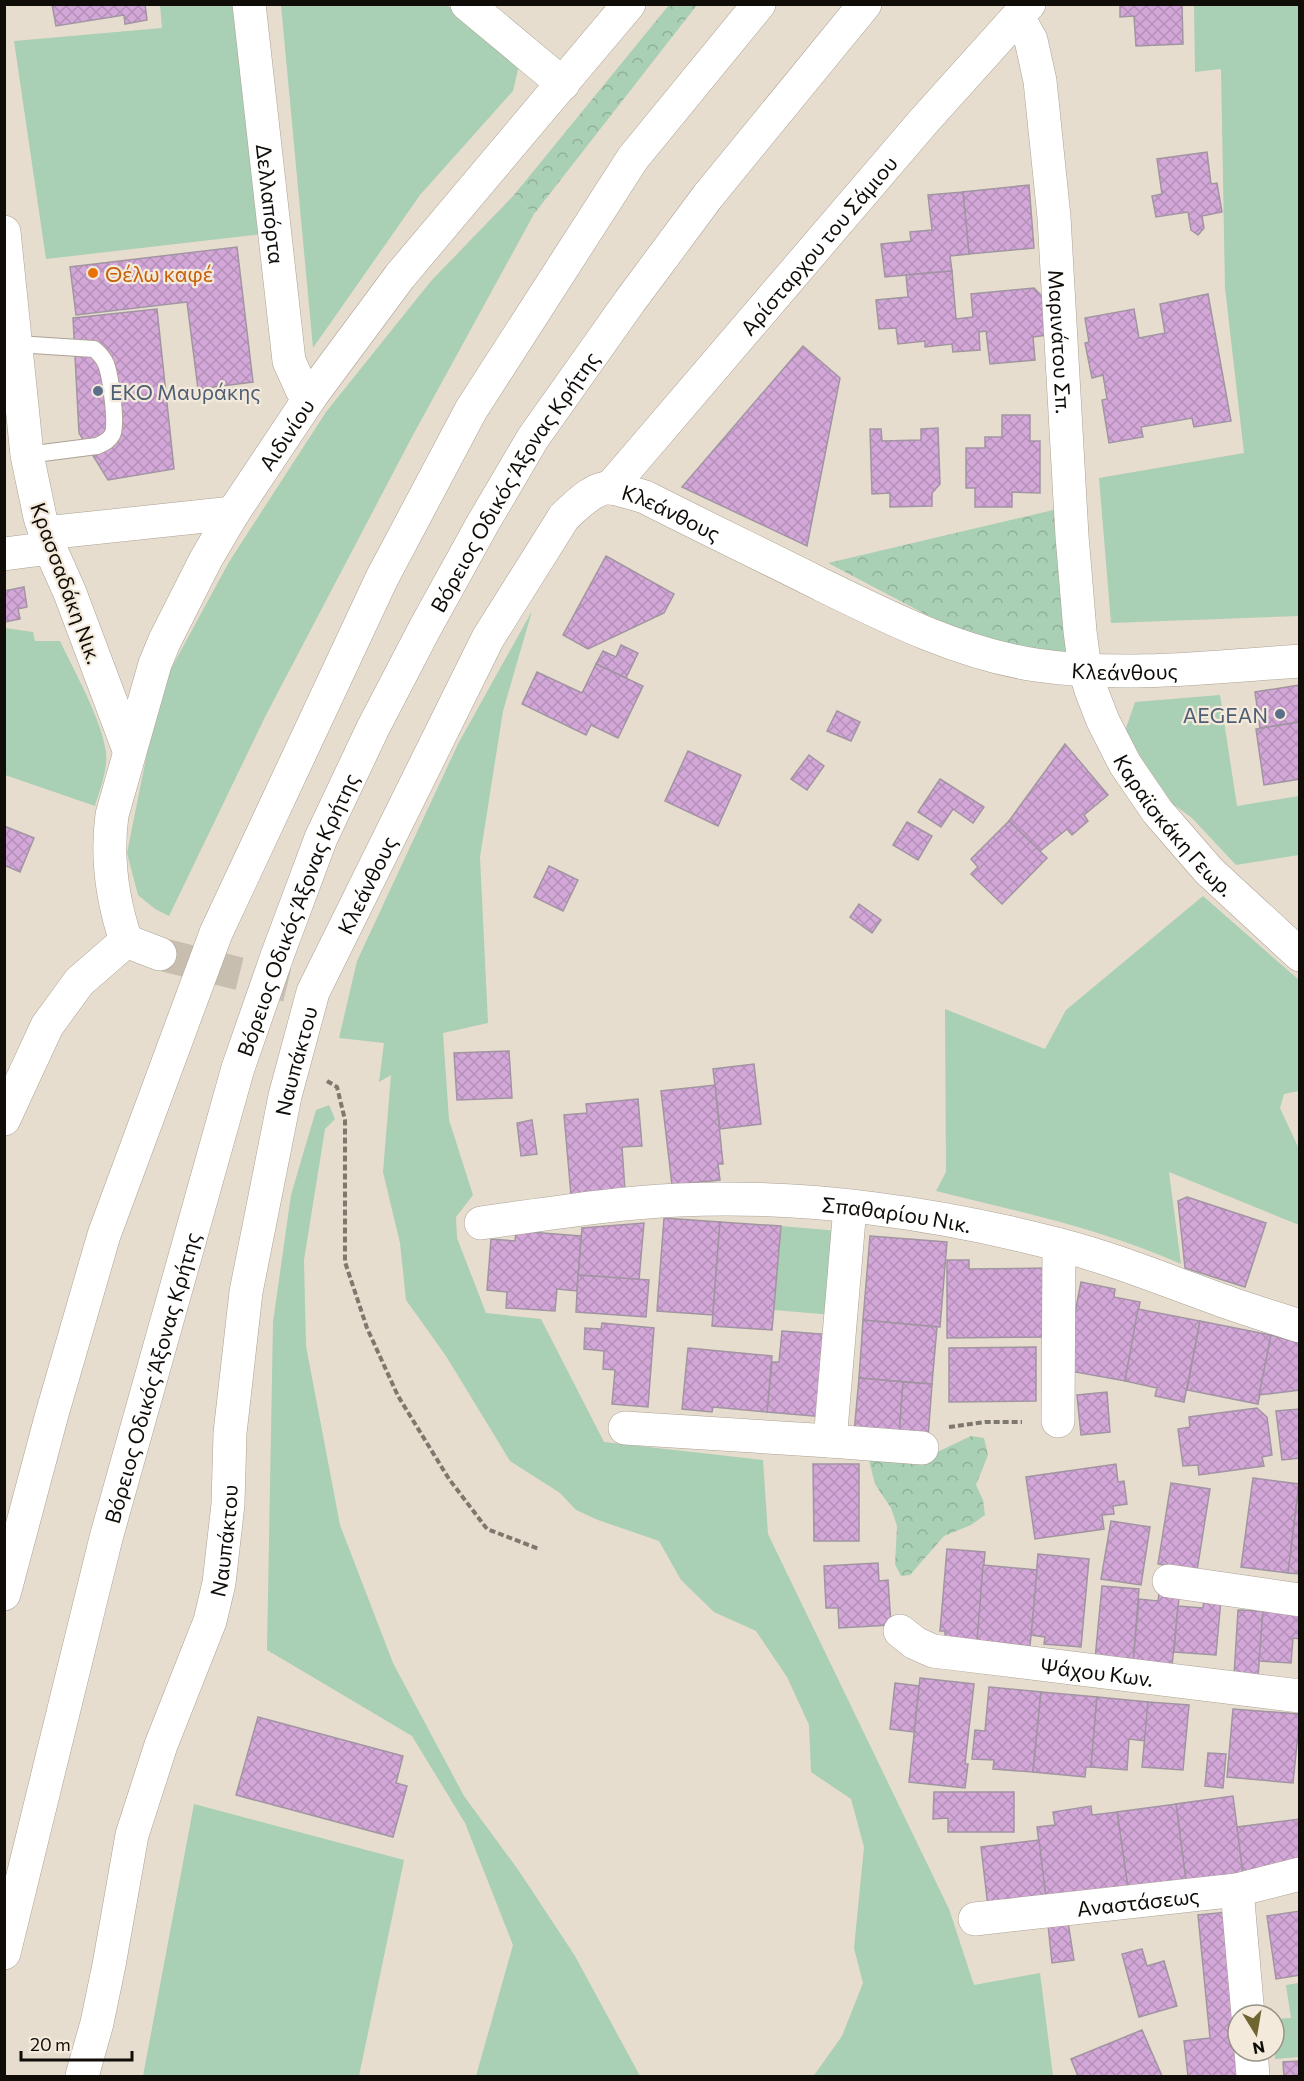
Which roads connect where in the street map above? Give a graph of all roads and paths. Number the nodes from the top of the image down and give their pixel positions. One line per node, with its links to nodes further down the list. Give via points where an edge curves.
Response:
1 (249, 4): 10 (main road, Δελλαπόρτα, via 289,361 302,390)
2 (467, 4): 7 (main road)
3 (629, 4): 7 (main road, Αιδινίου)
4 (759, 4): 35 (main road, via 627,168 471,410 382,578 208,955 104,1235)
5 (866, 4): 42 (main road, Βόρειος Οδικός Άξονας Κρήτης, via 708,196 533,438 425,628 321,838 235,1080 106,1538)
6 (1024, 11): 12 (main road, Αρίσταρχου του Σάμιου, via 923,122); 17 (main road, Μαρινάτου Σπ., via 1040,81 1054,217 1072,537)
7 (563, 84): 10 (main road, Αιδινίου, via 399,276)
8 (4, 232): 9 (main road, Κρασσαδάκη Νικ.)
9 (16, 344): 11 (main road, Κρασσαδάκη Νικ.); 11 (lane, via 94,349 107,365 115,421 114,433 107,442)
10 (311, 396): 13 (main road, Αιδινίου)
11 (27, 455): 14 (main road, Κρασσαδάκη Νικ.)
12 (610, 488): 17 (main road, Κλεάνθους, via 645,497 930,634 975,651); 22 (main road, Κλεάνθους, via 593,493 564,517 488,638)
13 (233, 513): 14 (main road); 18 (main road, Αιδινίου, via 165,640)
14 (47, 540): 15 (main road); 18 (main road, Κρασσαδάκη Νικ.)
15 (4, 554)
16 (1299, 662): 17 (main road, Κλεάνθους, via 1149,671)
17 (1085, 670): 21 (main road, Καραϊσκάκη Γεωρ., via 1111,737 1157,811 1209,871)
18 (129, 750): 19 (main road, Αιδινίου, via 109,835 114,903)
19 (126, 941): 20 (main road); 24 (main road, via 80,982 47,1026)
20 (160, 954)
21 (1299, 956)
22 (313, 992): 23 (main road, Ναυπάκτου)
23 (292, 1066): 33 (path, via 337,1087 345,1120 345,1262 367,1328 398,1396 449,1479 487,1529); 44 (main road, Ναυπάκτου, via 246,1292 219,1583 210,1621 161,1745 132,1835 97,2023)
24 (4, 1119)
25 (850, 1207): 26 (main road, Σπαθαρίου Νικ., via 763,1200 681,1200); 27 (main road, Σπαθαρίου Νικ., via 978,1226); 31 (main road)
26 (481, 1223)
27 (1059, 1245): 28 (main road, Σπαθαρίου Νικ.); 29 (main road)
28 (1299, 1326)
29 (1058, 1421): 32 (path, via 961,1424 941,1430 933,1444)
30 (626, 1428): 31 (main road)
31 (830, 1441): 32 (main road)
32 (922, 1448)
33 (539, 1549)
34 (1169, 1581): 36 (main road)
35 (4, 1593)
36 (1299, 1600)
37 (900, 1631): 38 (main road, Ψάχου Κων., via 933,1651)
38 (1299, 1696)
39 (1299, 1874): 40 (main road, Αναστάσεως)
40 (1237, 1890): 41 (main road, Αναστάσεως); 43 (main road)
41 (975, 1919)
42 (4, 1953)
43 (1247, 2003)
44 (82, 2076)

